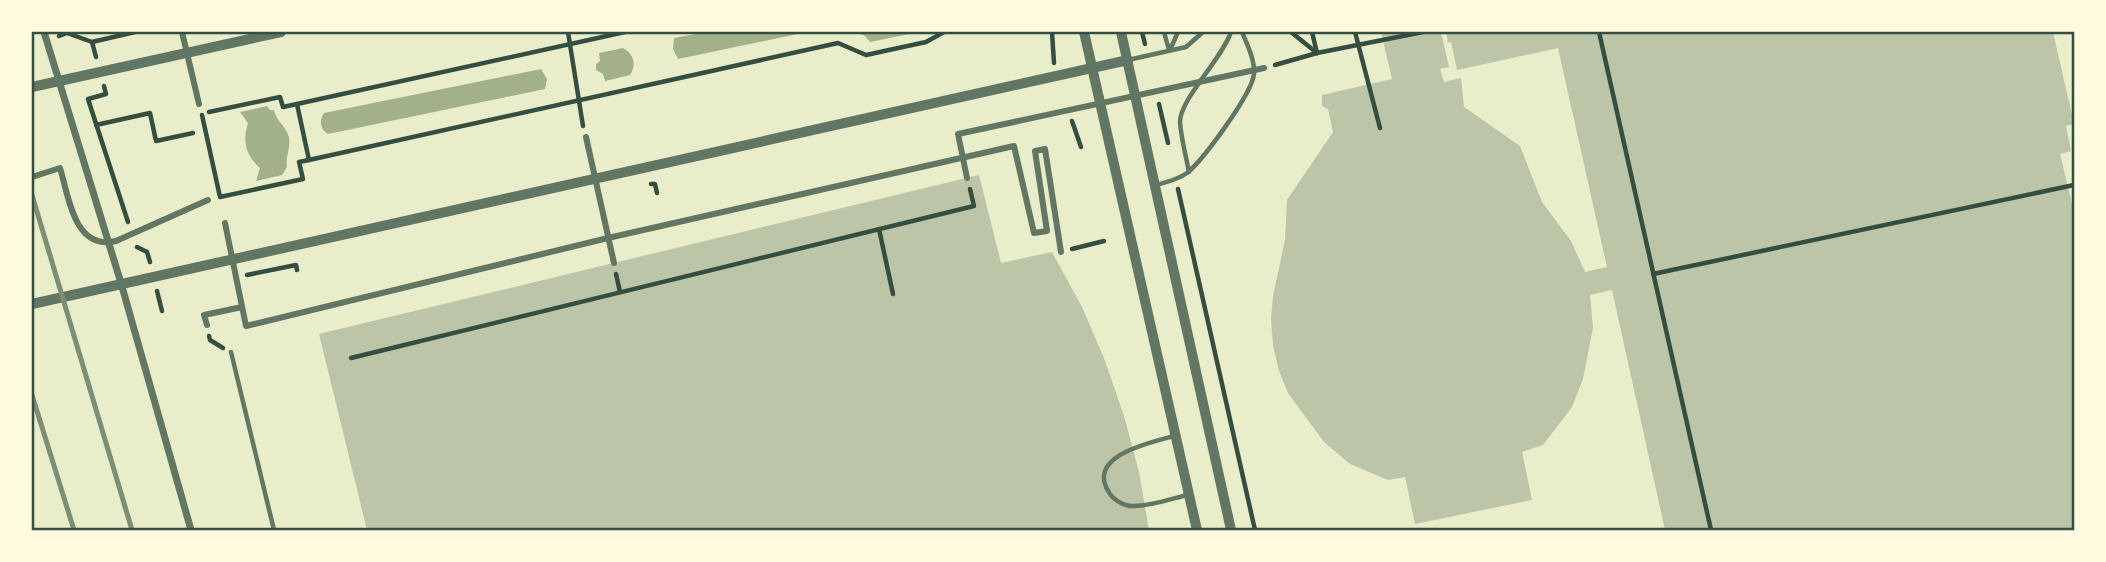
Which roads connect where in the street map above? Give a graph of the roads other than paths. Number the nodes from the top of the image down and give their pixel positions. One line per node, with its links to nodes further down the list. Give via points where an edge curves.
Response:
1 (182, 32): 17 (street)
2 (281, 32): 15 (street)
3 (1084, 32): 13 (street)
4 (1121, 32): 12 (street)
5 (1164, 32): 11 (lane)
6 (1178, 32): 11 (lane)
7 (1203, 32): 11 (lane, via 1186,47)
8 (1231, 32): 20 (lane, via 1182,111)
9 (1242, 32): 20 (lane, via 1254,69 1250,88)
10 (45, 36): 15 (street)
11 (1169, 51): 12 (lane)
12 (1128, 61): 13 (street); 23 (street)
13 (1092, 67): 29 (street); 34 (street)
14 (1264, 68): 19 (street, via 958,134)
15 (58, 82): 16 (street); 29 (street)
16 (32, 88)
17 (199, 104)
18 (586, 137): 26 (street)
19 (963, 157): 22 (street); 26 (street); 27 (street, via 1014,146 1034,233 1047,232 1035,151 1045,149)
20 (1189, 172): 23 (lane)
21 (32, 177): 24 (street, via 60,168 79,227 86,237 103,243 116,242)
22 (967, 178)
23 (1154, 186): 39 (street)
24 (208, 200)
25 (225, 223): 31 (street)
26 (608, 238): 28 (street); 31 (street, via 246,326)
27 (1061, 252)
28 (614, 263)
29 (121, 283): 30 (street); 36 (street)
30 (32, 304)
31 (242, 307): 32 (street, via 204,315)
32 (206, 325)
33 (231, 352): 37 (lane)
34 (1174, 436): 35 (street); 35 (lane, via 1120,454 1106,468 1105,482 1110,494 1132,507)
35 (1188, 495): 38 (street)
36 (191, 530)
37 (275, 530)
38 (1197, 530)
39 (1231, 530)

